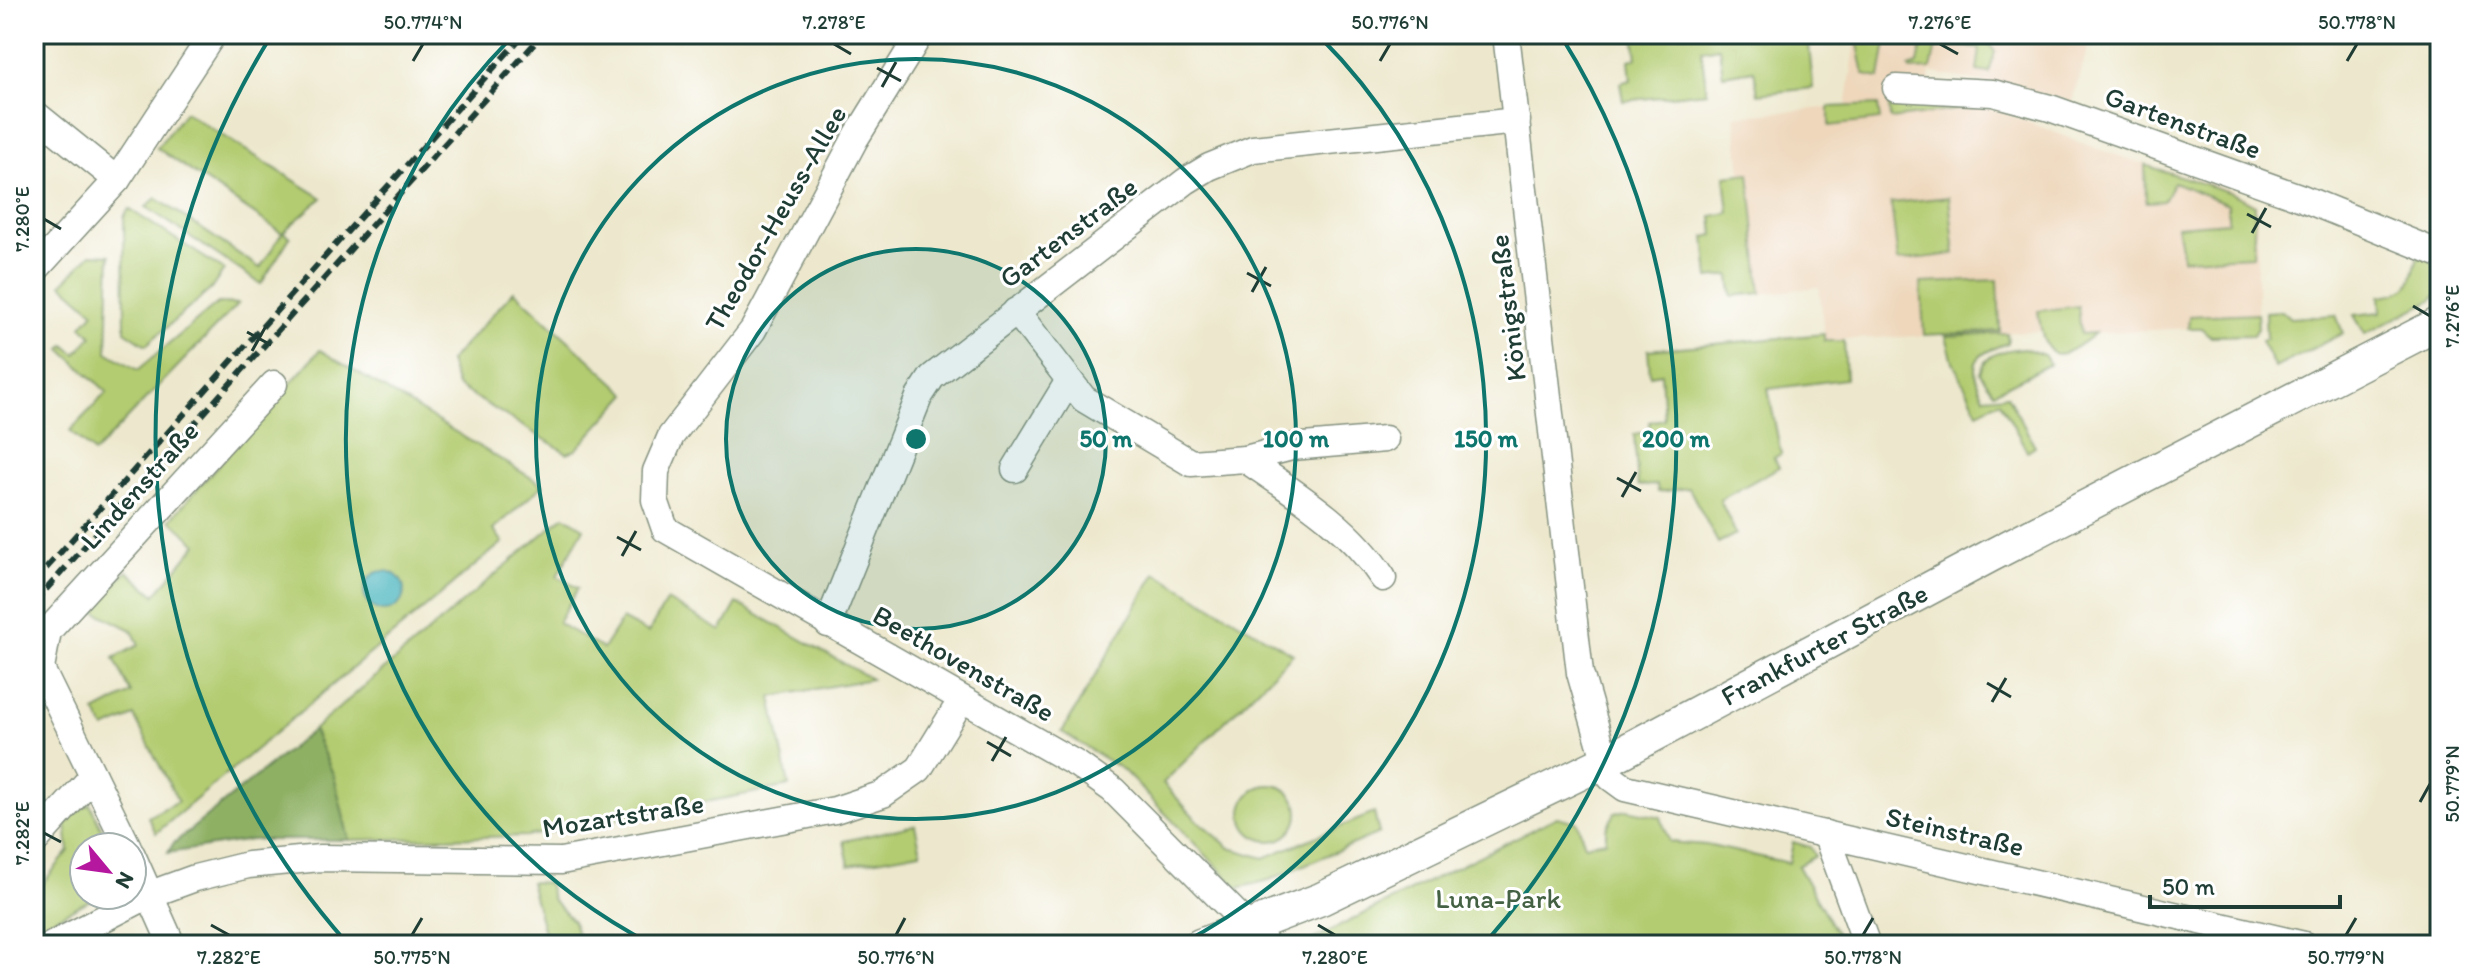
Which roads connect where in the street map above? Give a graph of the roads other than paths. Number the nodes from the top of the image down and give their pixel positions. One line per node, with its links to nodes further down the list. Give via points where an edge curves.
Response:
1 (213, 34): 7 (street)
2 (920, 34): 17 (street, Theodor-Heuss-Allee, via 855,139 753,330 671,436)
3 (1506, 34): 6 (street, Königstraße)
4 (1896, 88): 8 (street, Gartenstraße, via 1993,93 2050,108 2302,198)
5 (34, 113): 7 (street)
6 (1517, 121): 10 (street, Gartenstraße, via 1253,149 1232,156 1186,181); 21 (street, Königstraße, via 1580,673)
7 (117, 180): 9 (street)
8 (2440, 254)
9 (34, 271)
10 (1016, 311): 12 (street); 19 (street, Gartenstraße, via 932,377 919,397)
11 (2440, 323): 21 (main road, Frankfurter Straße)
12 (1068, 382): 15 (street, via 1084,399 1191,463); 16 (street)
13 (274, 384): 22 (street, Lindenstraße, via 48,631 41,669)
14 (1385, 439): 15 (street, via 1292,447)
15 (1245, 459): 18 (street, via 1335,522 1366,551)
16 (1015, 469)
17 (656, 471): 19 (street, Beethovenstraße, via 655,500 665,529)
18 (1383, 578)
19 (828, 624): 20 (street, Beethovenstraße)
20 (962, 699): 27 (street, Mozartstraße, via 919,769 883,794 835,810 561,861 300,859 248,865); 28 (street, Beethovenstraße, via 1113,790)
21 (1604, 762): 24 (street, Steinstraße, via 1610,777 1625,788); 28 (main road, Frankfurter Straße, via 1321,899)
22 (93, 776): 23 (street, Lindenstraße); 25 (street)
23 (120, 831)
24 (1826, 834): 32 (street); 33 (street, Steinstraße)
25 (34, 842)
26 (148, 888): 27 (street)
27 (151, 894): 29 (street, Mozartstraße); 30 (street)
28 (1258, 937): 31 (main road, Frankfurter Straße)
29 (52, 945)
30 (172, 945)
31 (1200, 945)
32 (1867, 945)
33 (2304, 945)

